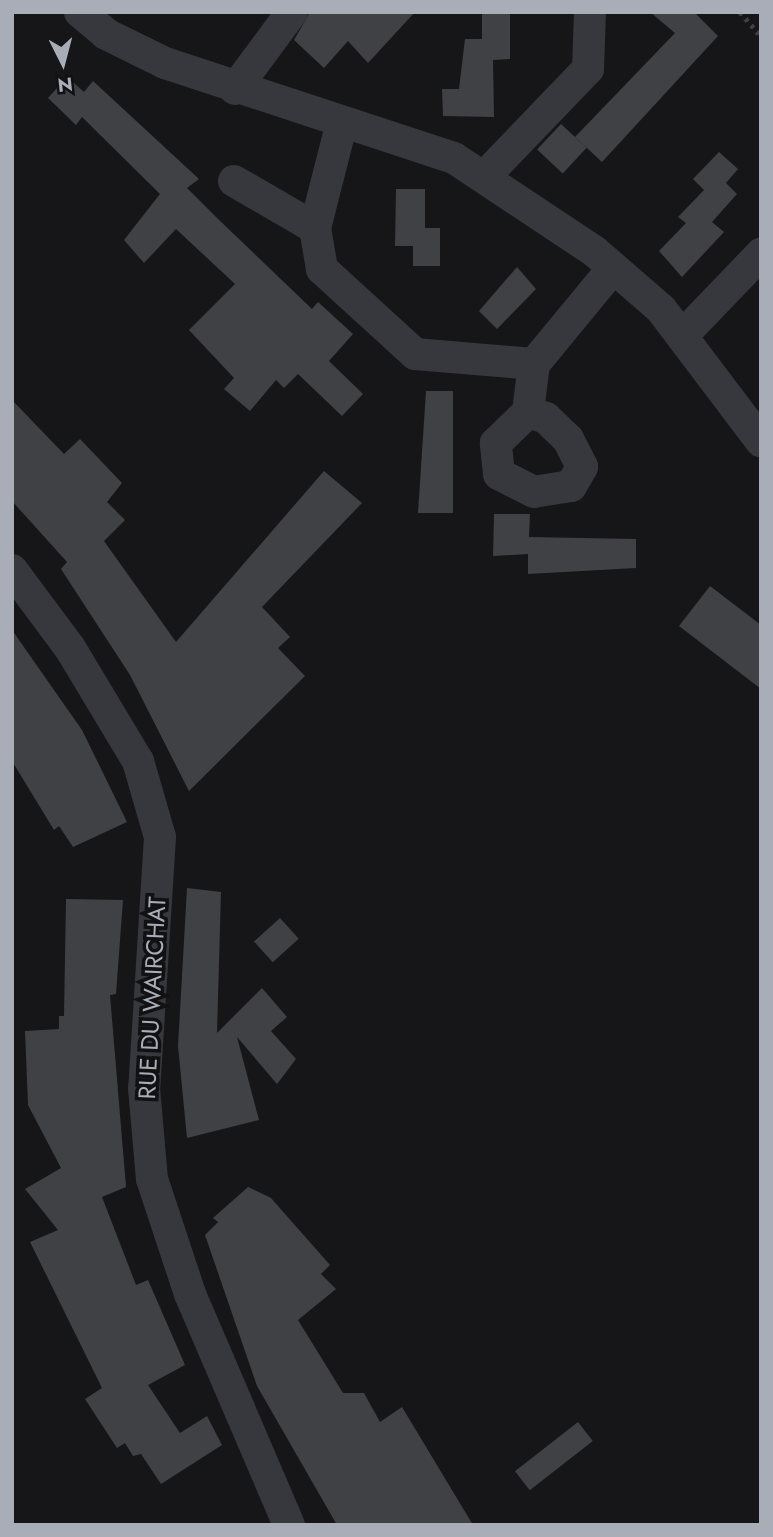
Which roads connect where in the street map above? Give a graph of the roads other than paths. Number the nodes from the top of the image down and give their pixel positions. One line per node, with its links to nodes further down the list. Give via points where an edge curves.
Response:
1 (80, 12): 4 (street, via 106,34)
2 (292, 12): 4 (street)
3 (590, 12): 6 (street, via 588,69)
4 (235, 89): 5 (street)
5 (342, 122): 6 (street, via 454,158); 8 (street)
6 (484, 177): 10 (street)
7 (234, 181): 8 (street)
8 (315, 228): 12 (street, via 322,270 415,354)
9 (761, 254): 11 (street)
10 (613, 268): 11 (street); 12 (street)
11 (682, 336): 14 (street)
12 (534, 364): 13 (street)
13 (528, 412)
14 (761, 441)
15 (12, 570): 16 (street, RUE DU WAIRCHAT, via 70,648 138,761 160,837 144,1088 152,1180 190,1294)
16 (289, 1525)

